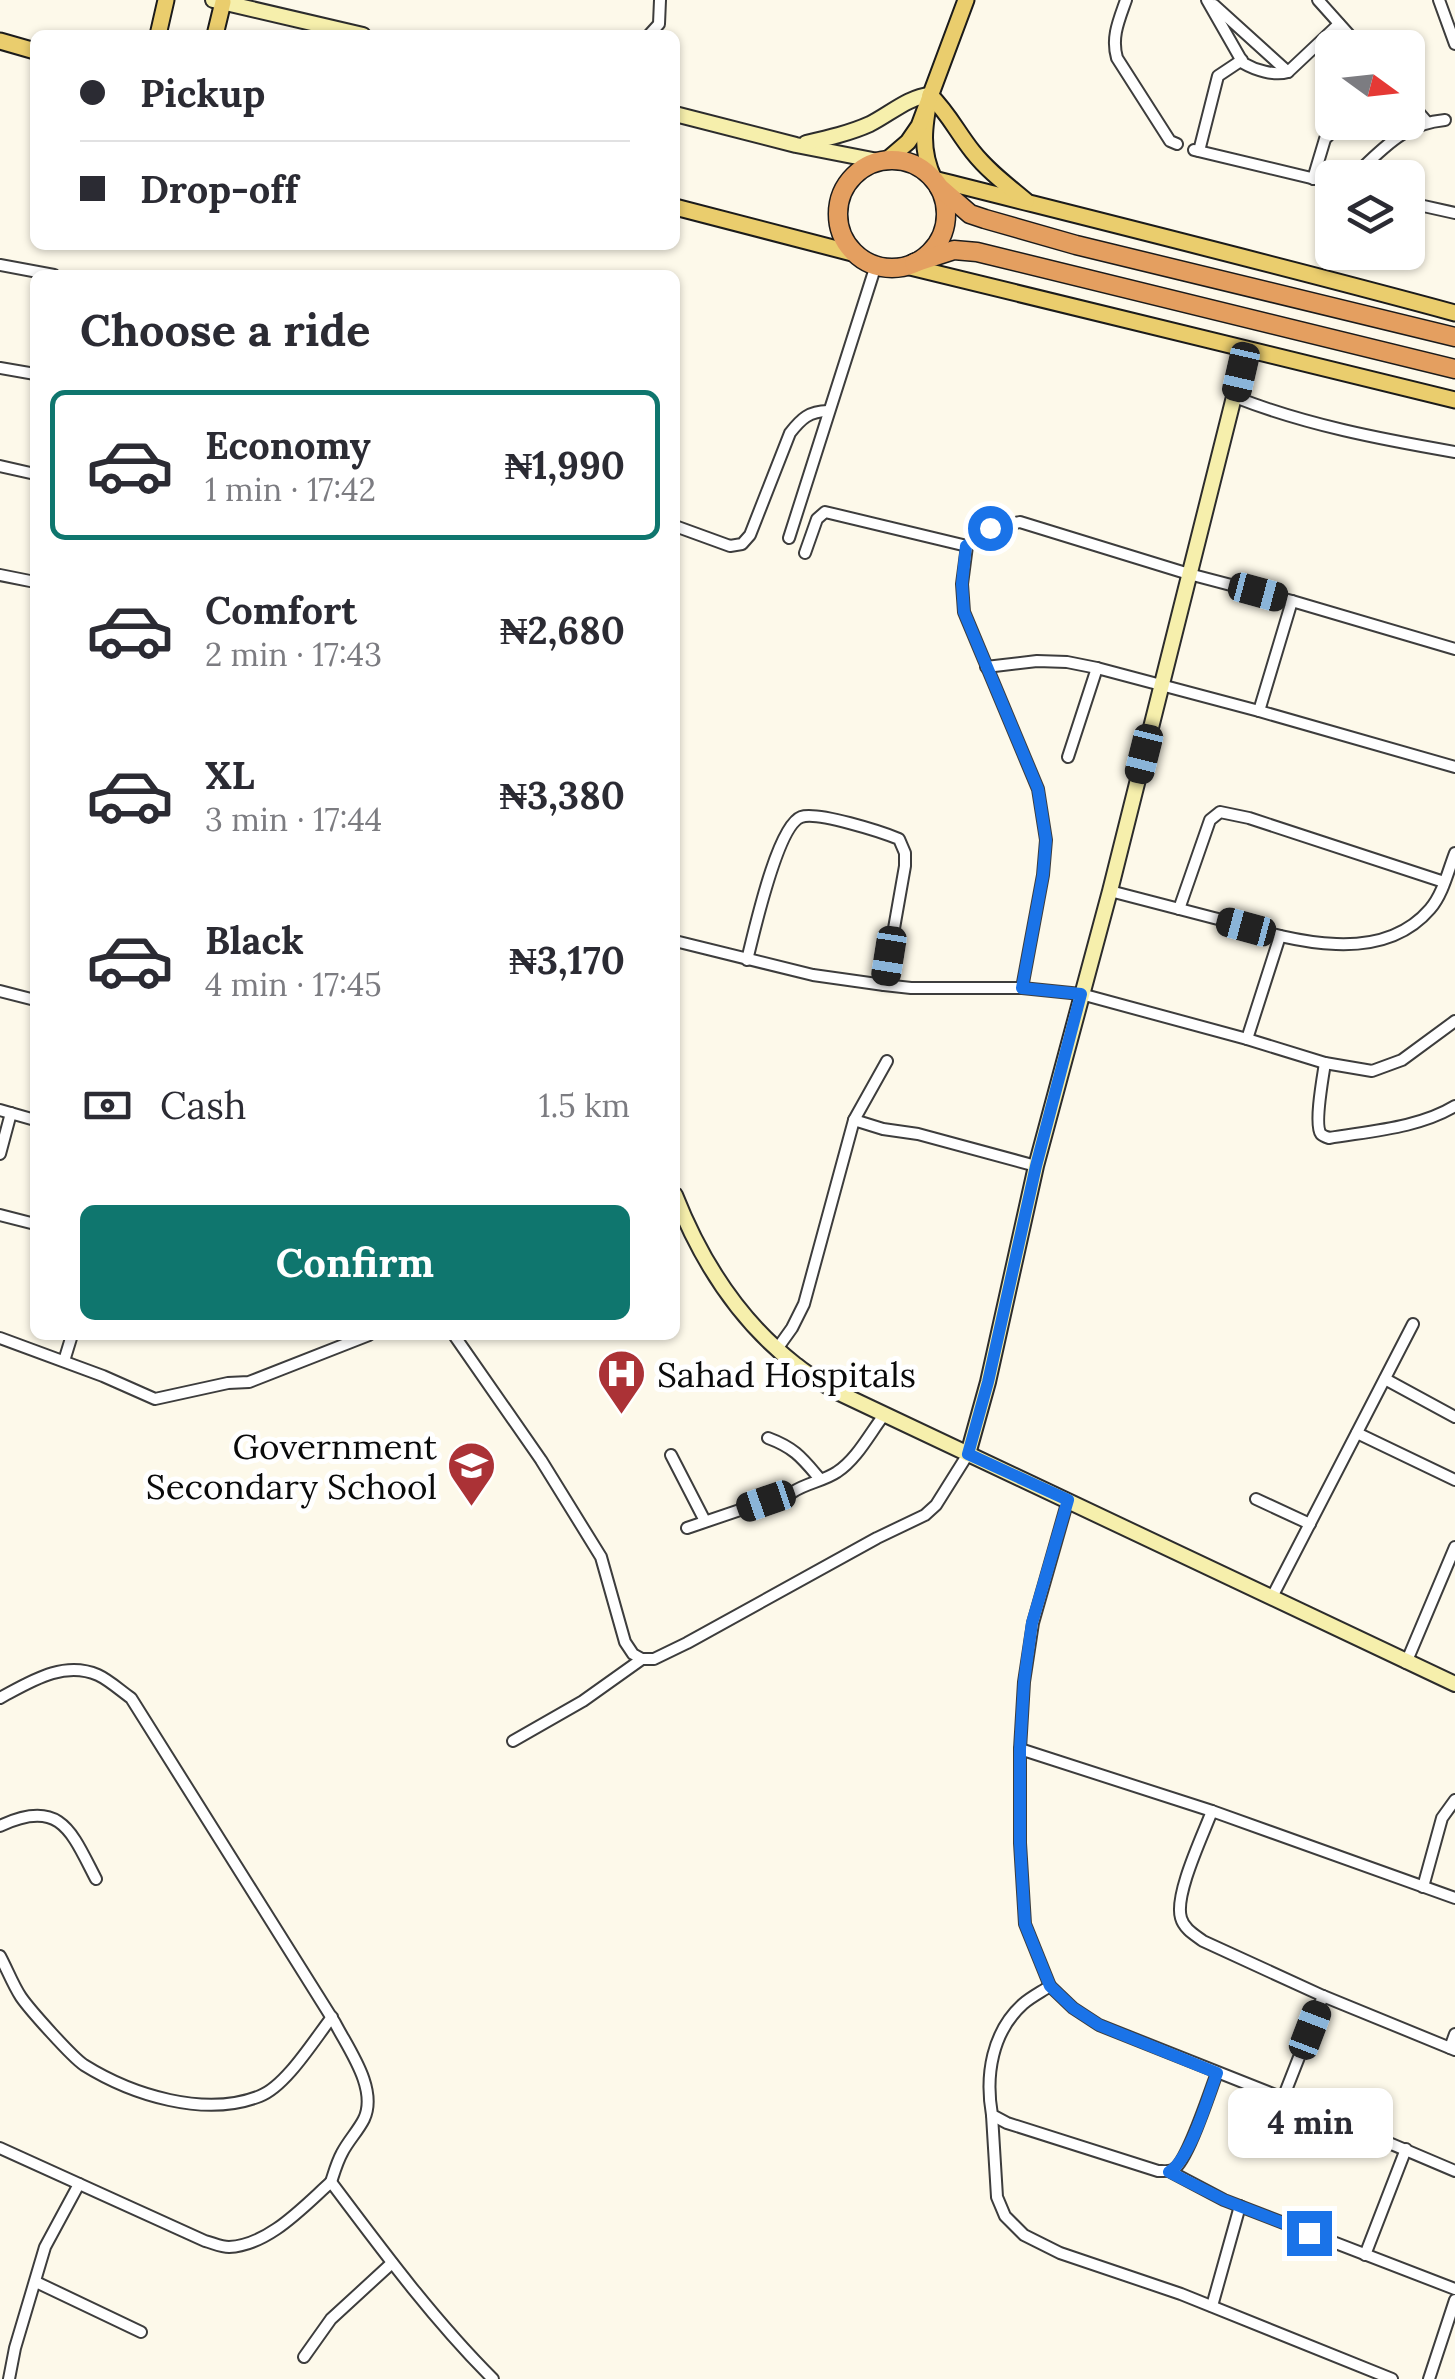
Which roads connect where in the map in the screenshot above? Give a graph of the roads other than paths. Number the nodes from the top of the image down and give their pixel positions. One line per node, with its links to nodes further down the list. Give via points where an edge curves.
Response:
1 (166, 0): 10 (main road)
2 (660, 0): 13 (street)
3 (966, 0): 20 (main road)
4 (1126, 0): 26 (street, via 1113,46)
5 (1208, 0): 18 (street); 19 (street)
6 (1318, 0): 9 (street)
7 (1439, 0): 16 (street)
8 (218, 1): 11 (main road); 12 (main road)
9 (1339, 24): 14 (street); 19 (street)
10 (159, 30)
11 (215, 30)
12 (342, 30)
13 (654, 30)
14 (1344, 30)
15 (0, 42): 17 (main road)
16 (1455, 44)
17 (30, 50)
18 (1242, 60): 19 (street, via 1252,68); 30 (street, via 1217,78 1196,150)
19 (1288, 72)
20 (930, 95): 27 (main road, via 868,125); 29 (main road, via 908,142); 31 (main road, via 923,144); 32 (main road, via 988,169)
21 (680, 115): 27 (main road)
22 (1425, 120): 24 (street)
23 (1450, 120): 24 (street)
24 (1427, 122): 28 (street)
25 (1324, 140): 30 (street)
26 (1178, 144)
27 (796, 145): 29 (main road)
28 (1371, 160)
29 (882, 161): 31 (highway, via 912,164); 36 (highway, via 855,175 841,197 839,224)
30 (1313, 178)
31 (936, 183): 32 (main road); 37 (highway, via 946,212 943,230 929,252); 42 (highway, via 985,219)
32 (1029, 204): 41 (main road)
33 (1425, 206): 35 (street)
34 (680, 209): 36 (main road)
35 (1455, 213)
36 (856, 254): 39 (highway)
37 (910, 264): 39 (highway); 43 (main road); 45 (highway, via 954,250 977,252)
38 (0, 265): 40 (street)
39 (876, 265): 49 (street)
40 (30, 271)
41 (1455, 312)
42 (1455, 337)
43 (1246, 349): 47 (main road); 48 (main road)
44 (0, 368): 46 (street)
45 (1455, 369)
46 (30, 373)
47 (1235, 396): 50 (street, via 1346,432); 57 (main road)
48 (1455, 400)
49 (828, 412): 53 (street, via 800,420 790,433 742,544); 54 (street)
50 (1455, 452)
51 (0, 466): 52 (street)
52 (30, 473)
53 (680, 528)
54 (788, 538)
55 (966, 546): 56 (street, via 825,512); 57 (street, via 990,528 1020,522); 62 (street, via 964,612)
56 (805, 553)
57 (1189, 574): 60 (street); 64 (main road)
58 (0, 575): 59 (street)
59 (30, 581)
60 (1292, 601): 61 (street); 65 (street)
61 (1455, 649)
62 (986, 667): 63 (street, via 1067,662); 76 (street, via 1038,789 1046,840)
63 (1097, 668): 64 (street); 66 (street)
64 (1160, 685): 65 (street); 70 (main road)
65 (1259, 710): 67 (street)
66 (1068, 757)
67 (1455, 767)
68 (1455, 854): 69 (street)
69 (1444, 882): 71 (street, via 1220,812 1210,820); 72 (street, via 1418,921 1374,941)
70 (1110, 892): 71 (street); 78 (main road)
71 (1179, 909): 72 (street)
72 (1280, 936): 81 (street)
73 (680, 943): 74 (street)
74 (746, 960): 75 (street); 75 (street, via 779,845 791,823 822,818 899,839 904,866)
75 (884, 986): 76 (street)
76 (1022, 988): 78 (street)
77 (0, 991): 79 (street)
78 (1081, 994): 81 (street); 89 (main road)
79 (30, 999)
80 (1455, 1020): 83 (street, via 1402,1060 1372,1071)
81 (1246, 1039): 83 (street)
82 (887, 1061): 87 (street)
83 (1324, 1063): 84 (street, via 1318,1120 1324,1137 1391,1128)
84 (1455, 1106)
85 (5, 1112): 86 (street); 88 (street)
86 (30, 1119)
87 (854, 1120): 89 (street); 98 (street, via 804,1304)
88 (0, 1154)
89 (1036, 1166): 105 (main road)
90 (680, 1207): 98 (main road, via 732,1303)
91 (0, 1215): 92 (street)
92 (30, 1223)
93 (1413, 1324): 100 (street)
94 (0, 1338): 99 (street)
95 (71, 1340): 99 (street)
96 (355, 1340): 99 (street, via 249,1382 155,1398)
97 (457, 1340): 116 (street, via 601,1557 625,1642)
98 (778, 1349): 101 (main road, via 835,1391)
99 (64, 1362)
100 (1386, 1379): 102 (street); 103 (street)
101 (884, 1415): 105 (main road); 107 (street, via 855,1454)
102 (1455, 1417)
103 (1358, 1433): 108 (street); 112 (street)
104 (768, 1438): 107 (street, via 791,1447)
105 (968, 1454): 110 (main road); 116 (street, via 925,1515 687,1643)
106 (671, 1455): 111 (street)
107 (820, 1479): 111 (street)
108 (1455, 1480)
109 (1256, 1498): 112 (street)
110 (1068, 1500): 115 (main road); 121 (street, via 1032,1623)
111 (705, 1521): 113 (street)
112 (1310, 1524): 115 (street)
113 (687, 1528)
114 (1455, 1547): 117 (street)
115 (1272, 1598): 117 (main road)
116 (642, 1659): 120 (street)
117 (1406, 1663): 118 (main road)
118 (1455, 1684)
119 (0, 1698): 131 (street, via 46,1673 71,1670 97,1675 131,1698)
120 (514, 1741)
121 (1020, 1749): 123 (street); 129 (street, via 1025,1924)
122 (1455, 1800): 126 (street, via 1442,1818)
123 (1212, 1811): 126 (street); 130 (street, via 1181,1892 1188,1930)
124 (0, 1826): 125 (street, via 26,1815 66,1826)
125 (96, 1880)
126 (1423, 1887): 127 (street)
127 (1455, 1898)
128 (0, 1956): 131 (street, via 21,1997 81,2064 171,2102 203,2107 262,2096)
129 (1050, 1986): 134 (street, via 1099,2025); 136 (street, via 1022,2004 999,2034 989,2068)
130 (1323, 1996): 133 (street); 135 (street)
131 (332, 2017): 141 (street, via 358,2068 368,2108)
132 (1455, 2034): 133 (street)
133 (1453, 2049)
134 (1217, 2073): 135 (street); 140 (street, via 1196,2129)
135 (1283, 2098): 138 (street)
136 (992, 2115): 140 (street); 149 (street, via 997,2197 1024,2235)
137 (0, 2148): 142 (street)
138 (1406, 2149): 139 (street); 144 (street)
139 (1455, 2171)
140 (1169, 2172): 143 (street)
141 (331, 2182): 142 (street, via 256,2240 226,2247); 145 (street)
142 (79, 2184): 146 (street, via 45,2247)
143 (1240, 2206): 144 (street); 149 (street)
144 (1365, 2255): 147 (street)
145 (392, 2263): 151 (street, via 338,2312); 153 (street)
146 (36, 2282): 150 (street); 152 (street)
147 (1455, 2289)
148 (1455, 2300): 155 (street)
149 (1212, 2306): 154 (street)
150 (141, 2332)
151 (304, 2357)
152 (10, 2379)
153 (493, 2379)
154 (1392, 2379)
155 (1429, 2379)

